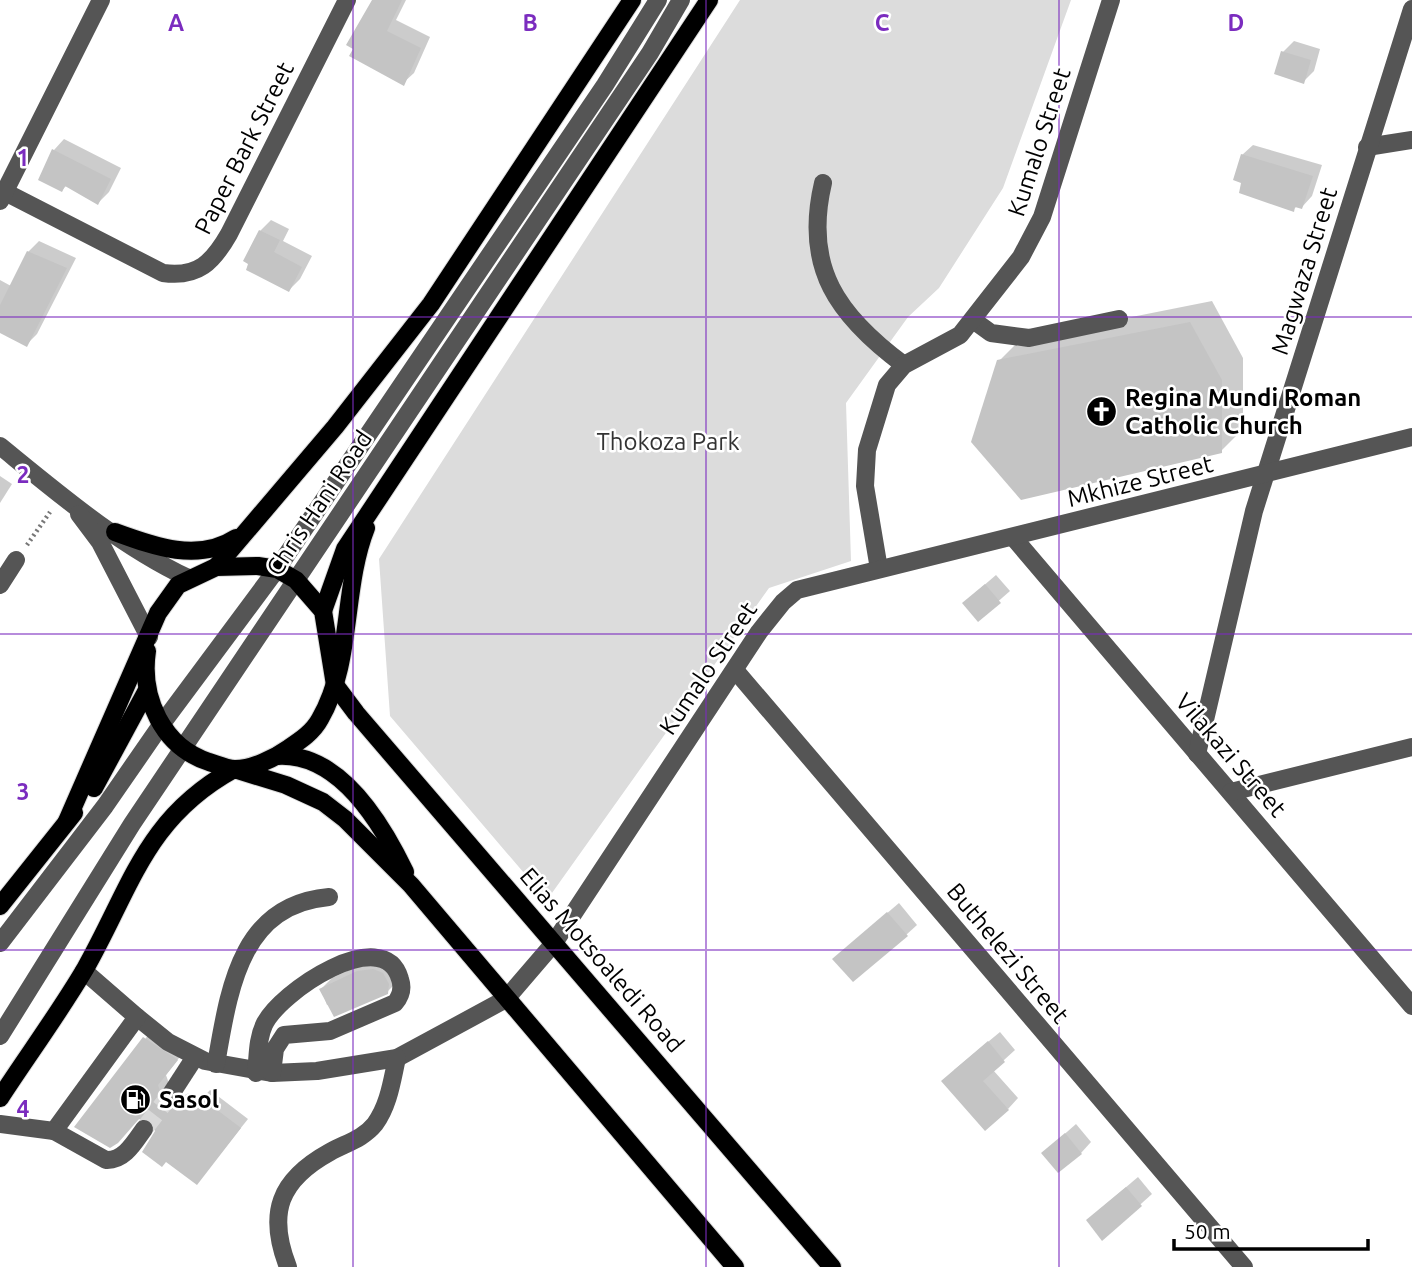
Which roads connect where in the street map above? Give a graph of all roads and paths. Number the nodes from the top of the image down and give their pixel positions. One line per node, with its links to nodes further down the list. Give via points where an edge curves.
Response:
1 (101, 0): 12 (street, Paper Bark Street)
2 (347, 0): 12 (street, Paper Bark Street, via 229,234 205,267 187,274 163,273)
3 (632, 0): 22 (main road, Chris Hani Road, via 431,304 335,428)
4 (658, 0): 26 (street, Chris Hani Road)
5 (681, 0): 29 (street, Chris Hani Road)
6 (709, 0): 20 (main road, Chris Hani Road)
7 (1111, 0): 13 (street, Kumalo Street, via 1042,217 1021,257)
8 (1412, 9): 10 (street, Magwaza Street)
9 (1412, 139): 10 (street)
10 (1367, 147): 18 (street, Magwaza Street)
11 (823, 183): 15 (street, via 818,236 831,289 869,339)
12 (2, 197)
13 (973, 320): 14 (street, via 991,333 1029,338); 15 (street, Kumalo Street, via 960,335)
14 (1119, 320)
15 (904, 365): 27 (street, Kumalo Street, via 887,385 867,450 865,486)
16 (1412, 437): 18 (street, Mkhize Street)
17 (0, 446): 19 (street)
18 (1267, 475): 23 (street, Mkhize Street); 39 (street, Magwaza Street, via 1254,511)
19 (65, 498): 21 (street); 24 (path); 32 (street, via 100,542)
20 (378, 500): 31 (main road, Chris Hani Road, via 345,549); 34 (main road, via 354,568)
21 (115, 532): 22 (main road, via 188,551 211,549); 28 (street, via 158,564)
22 (243, 534): 25 (main road, Chris Hani Road)
23 (1013, 537): 27 (street, Mkhize Street); 39 (street, Vilakazi Street)
24 (16, 560): 30 (street)
25 (216, 567): 26 (main road); 28 (main road)
26 (276, 569): 29 (main road); 36 (street, Chris Hani Road)
27 (879, 569): 33 (street, Kumalo Street, via 797,590 771,615)
28 (188, 578): 32 (main road, via 168,596)
29 (296, 580): 31 (main road); 38 (street, Chris Hani Road)
30 (0, 585)
31 (323, 611): 34 (main road)
32 (149, 637): 35 (main road); 43 (main road)
33 (735, 670): 48 (street, Kumalo Street); 66 (street, Buthelezi Street)
34 (335, 685): 40 (main road, via 313,730); 48 (main road, Elias Motsoaledi Road)
35 (147, 690): 36 (main road); 43 (main road, via 89,795)
36 (160, 725): 38 (main road); 47 (street, Chris Hani Road, via 105,806)
37 (1412, 747): 42 (street)
38 (181, 750): 41 (main road); 53 (street, Chris Hani Road)
39 (1197, 754): 42 (street, Vilakazi Street)
40 (277, 756): 41 (main road); 44 (main road, via 304,758 358,798 381,829)
41 (234, 769): 44 (main road, via 323,802); 49 (main road, via 206,785 157,833)
42 (1231, 792): 51 (street, Vilakazi Street)
43 (67, 821): 46 (main road)
44 (411, 885): 50 (main road)
45 (329, 897): 56 (street, via 289,907 268,921 253,940 239,964)
46 (0, 906)
47 (0, 943)
48 (554, 943): 50 (street, Kumalo Street); 65 (main road, Elias Motsoaledi Road)
49 (84, 971): 52 (street); 59 (main road)
50 (506, 999): 55 (street); 64 (main road)
51 (1412, 1006)
52 (137, 1017): 54 (street, via 167,1042); 62 (street)
53 (0, 1036)
54 (195, 1057): 56 (street); 58 (street)
55 (397, 1058): 57 (street, via 317,1071); 63 (street, via 386,1104 374,1124 358,1140 304,1167 288,1186 278,1209 278,1241)
56 (216, 1063): 57 (street)
57 (264, 1073): 57 (street, via 259,1040 264,1024 296,990 319,973 368,957 387,959 396,967 401,989 395,1003 330,1031 284,1035)
58 (171, 1094)
59 (0, 1098)
60 (0, 1124): 62 (street)
61 (144, 1129): 62 (street, via 114,1161)
62 (54, 1131)
63 (288, 1267)
64 (736, 1267)
65 (832, 1267)
66 (1244, 1267)

